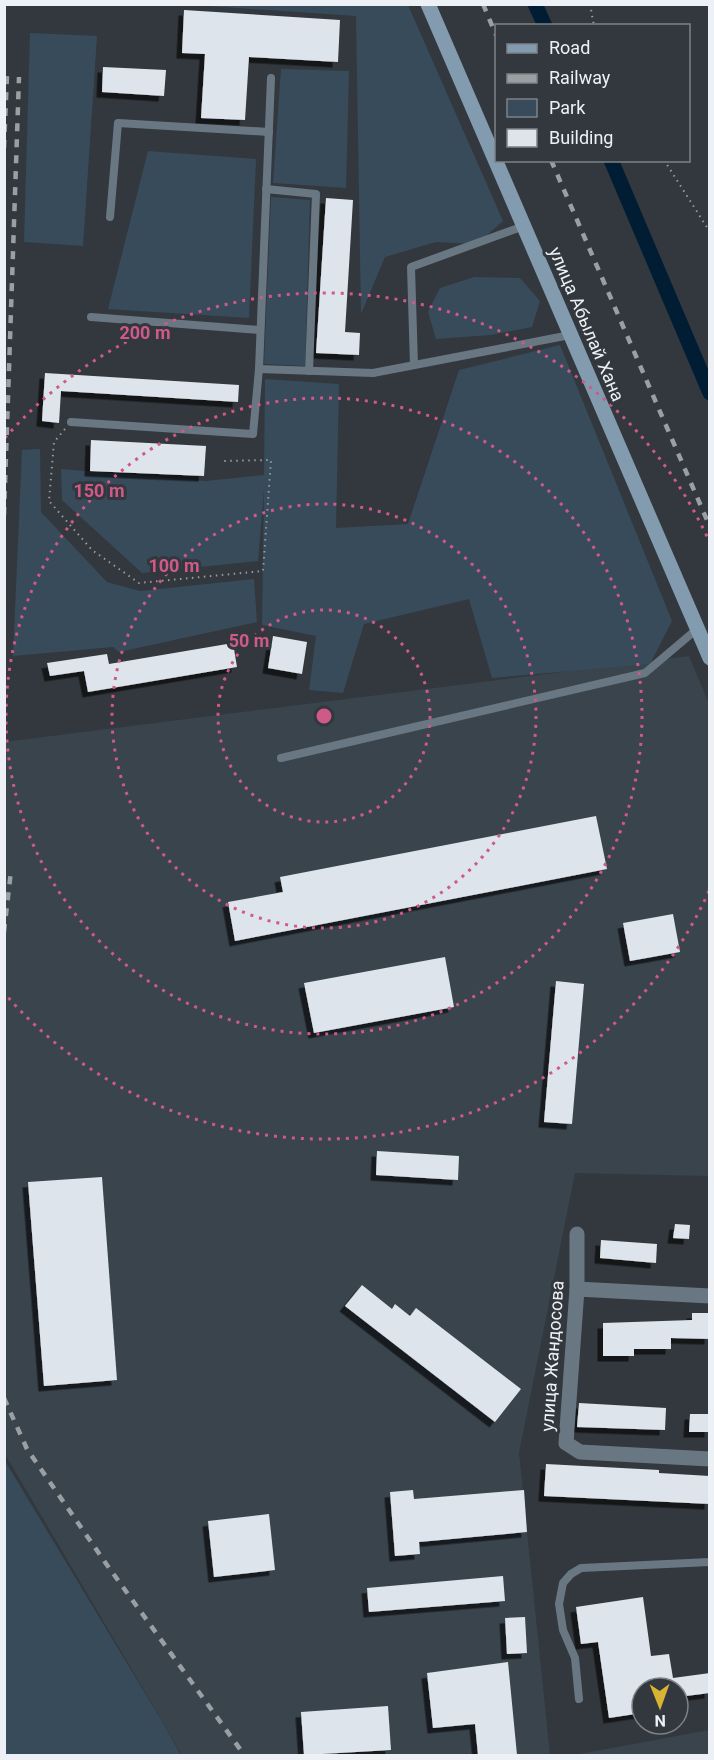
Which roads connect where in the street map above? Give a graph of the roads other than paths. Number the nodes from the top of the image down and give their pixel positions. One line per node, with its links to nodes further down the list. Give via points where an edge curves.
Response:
1 (428, 4): 4 (main road, улица Абылай Хана)
2 (271, 78): 3 (lane)
3 (269, 132): 6 (lane); 7 (lane, via 118,123)
4 (495, 159)
5 (496, 162): 8 (main road, улица Абылай Хана)
6 (266, 189): 10 (lane); 14 (lane, via 316,194)
7 (110, 217)
8 (524, 226): 11 (main road, улица Абылай Хана); 12 (lane, via 411,267)
9 (91, 318): 10 (lane)
10 (260, 330): 13 (lane)
11 (570, 335): 12 (lane); 16 (main road, улица Абылай Хана)
12 (414, 365): 14 (lane, via 373,373)
13 (259, 369): 14 (lane); 15 (lane, via 253,434)
14 (309, 371)
15 (71, 422)
16 (697, 629): 17 (main road, улица Абылай Хана); 18 (lane, via 645,673)
17 (710, 658)
18 (281, 758)
19 (578, 1234): 20 (street, улица Жандосова)
20 (577, 1289): 21 (street); 22 (street, улица Жандосова, via 566,1443 580,1452)
21 (710, 1296)
22 (710, 1459)
23 (710, 1562): 24 (lane, via 582,1568 571,1574 563,1583 559,1604 563,1630 575,1658)
24 (579, 1699)

